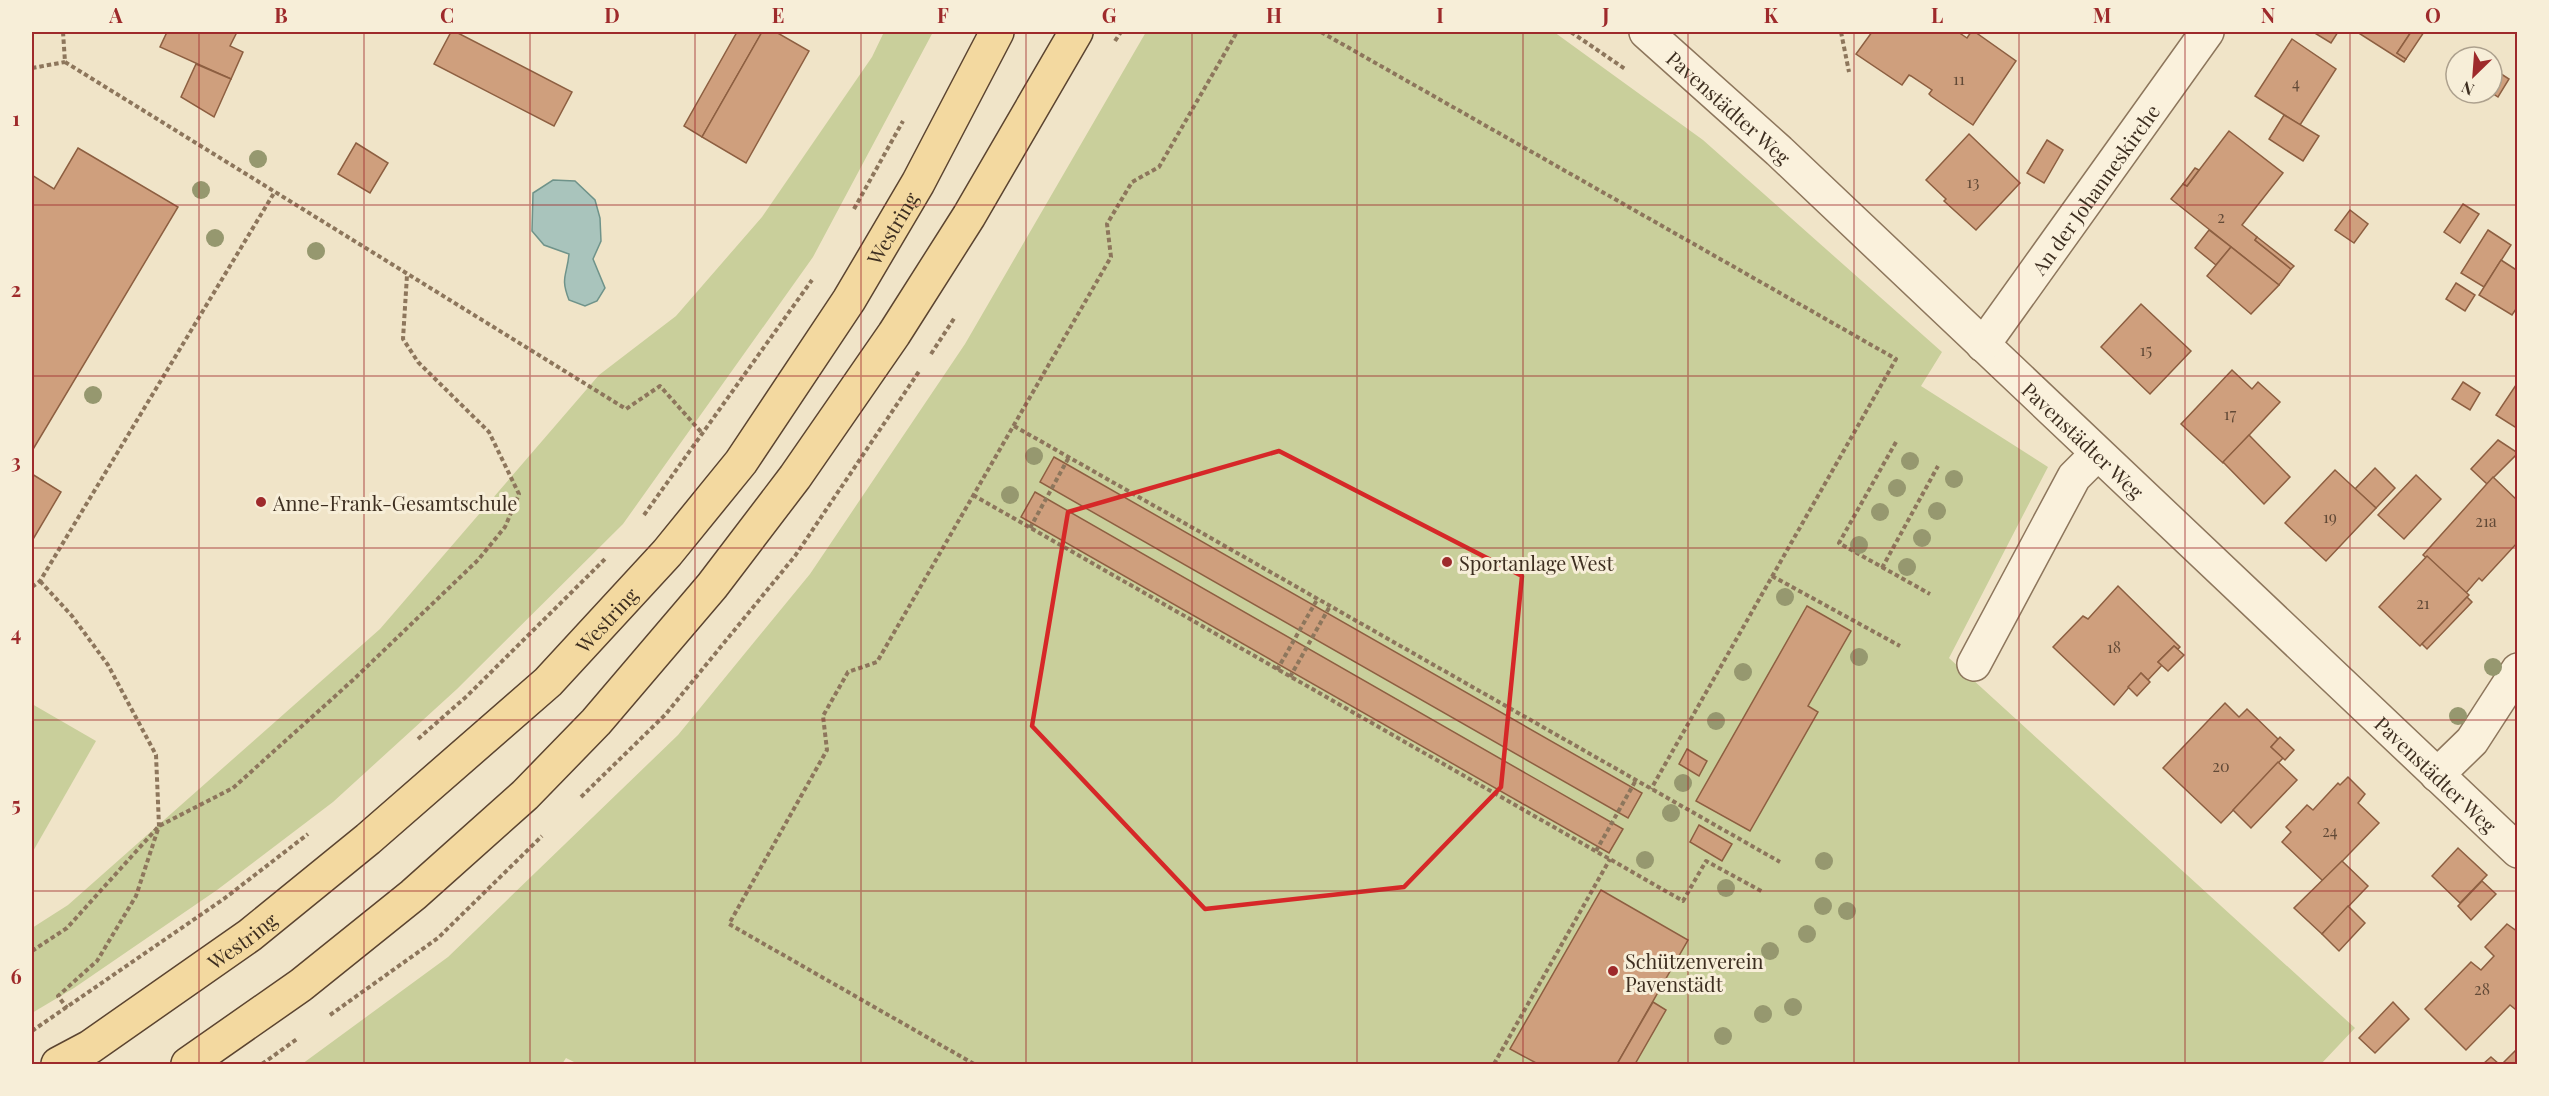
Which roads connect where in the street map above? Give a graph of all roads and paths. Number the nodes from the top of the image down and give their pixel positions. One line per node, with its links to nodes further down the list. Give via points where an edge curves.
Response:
1 (63, 32): 9 (path)
2 (997, 32): 54 (main road, Westring, via 918,183 849,300 741,462 667,553 548,682 368,839 249,934 90,1047)
3 (1076, 32): 55 (main road, via 963,225 894,334 795,477 712,586 603,713 525,795 413,895 302,985)
4 (1238, 32): 18 (path, via 1159,167 1132,182 1107,224 1111,257)
5 (1321, 32): 29 (path, via 1896,359)
6 (1646, 32): 17 (street, Pavenstädter Weg, via 1779,151)
7 (1841, 32): 11 (path)
8 (2207, 32): 17 (street, An der Johanneskirche)
9 (65, 62): 10 (path); 13 (path)
10 (32, 68)
11 (1849, 72)
12 (908, 113): 14 (path)
13 (274, 193): 15 (path); 30 (path)
14 (851, 215)
15 (407, 275): 19 (path, via 626,409 660,386); 44 (path, via 403,339 418,362 489,432 519,494 505,527 478,560 354,680 233,788)
16 (816, 275): 19 (path)
17 (1983, 345): 21 (street, Pavenstädter Weg)
18 (1014, 425): 22 (path); 24 (path)
19 (702, 433): 25 (path)
20 (1896, 441): 28 (path, via 1839,543)
21 (2097, 454): 36 (street, via 2074,477); 41 (street, Pavenstädter Weg)
22 (1069, 457): 26 (path); 33 (path)
23 (1938, 466): 28 (path)
24 (973, 495): 26 (path); 56 (path, via 877,662 848,672 823,716 827,750 729,924)
25 (641, 520)
26 (1030, 528): 37 (path)
27 (609, 555): 40 (path, via 468,696)
28 (1882, 568): 32 (path)
29 (1772, 576): 35 (path); 43 (path)
30 (40, 581): 31 (path); 44 (path, via 108,665 156,755)
31 (32, 587)
32 (1929, 594)
33 (1318, 598): 34 (path); 37 (path)
34 (1330, 606): 39 (path); 42 (path)
35 (1900, 646)
36 (1974, 664)
37 (1277, 670): 39 (path)
38 (2517, 670): 41 (street, via 2472,741)
39 (1290, 677): 46 (path)
40 (415, 742)
41 (2437, 775): 47 (street, Pavenstädter Weg)
42 (1636, 780): 43 (path); 46 (path)
43 (1651, 789): 49 (path)
44 (159, 826): 51 (path, via 67,928); 52 (path, via 136,896 97,961 58,996)
45 (308, 833): 52 (path, via 225,898)
46 (1596, 851): 48 (path)
47 (2517, 852)
48 (1610, 859): 50 (path, via 1683,902 1706,861); 57 (path)
49 (1780, 862)
50 (1763, 892)
51 (32, 951)
52 (67, 1008): 53 (path)
53 (32, 1031)
54 (58, 1065)
55 (188, 1065)
56 (974, 1065)
57 (1494, 1065)

